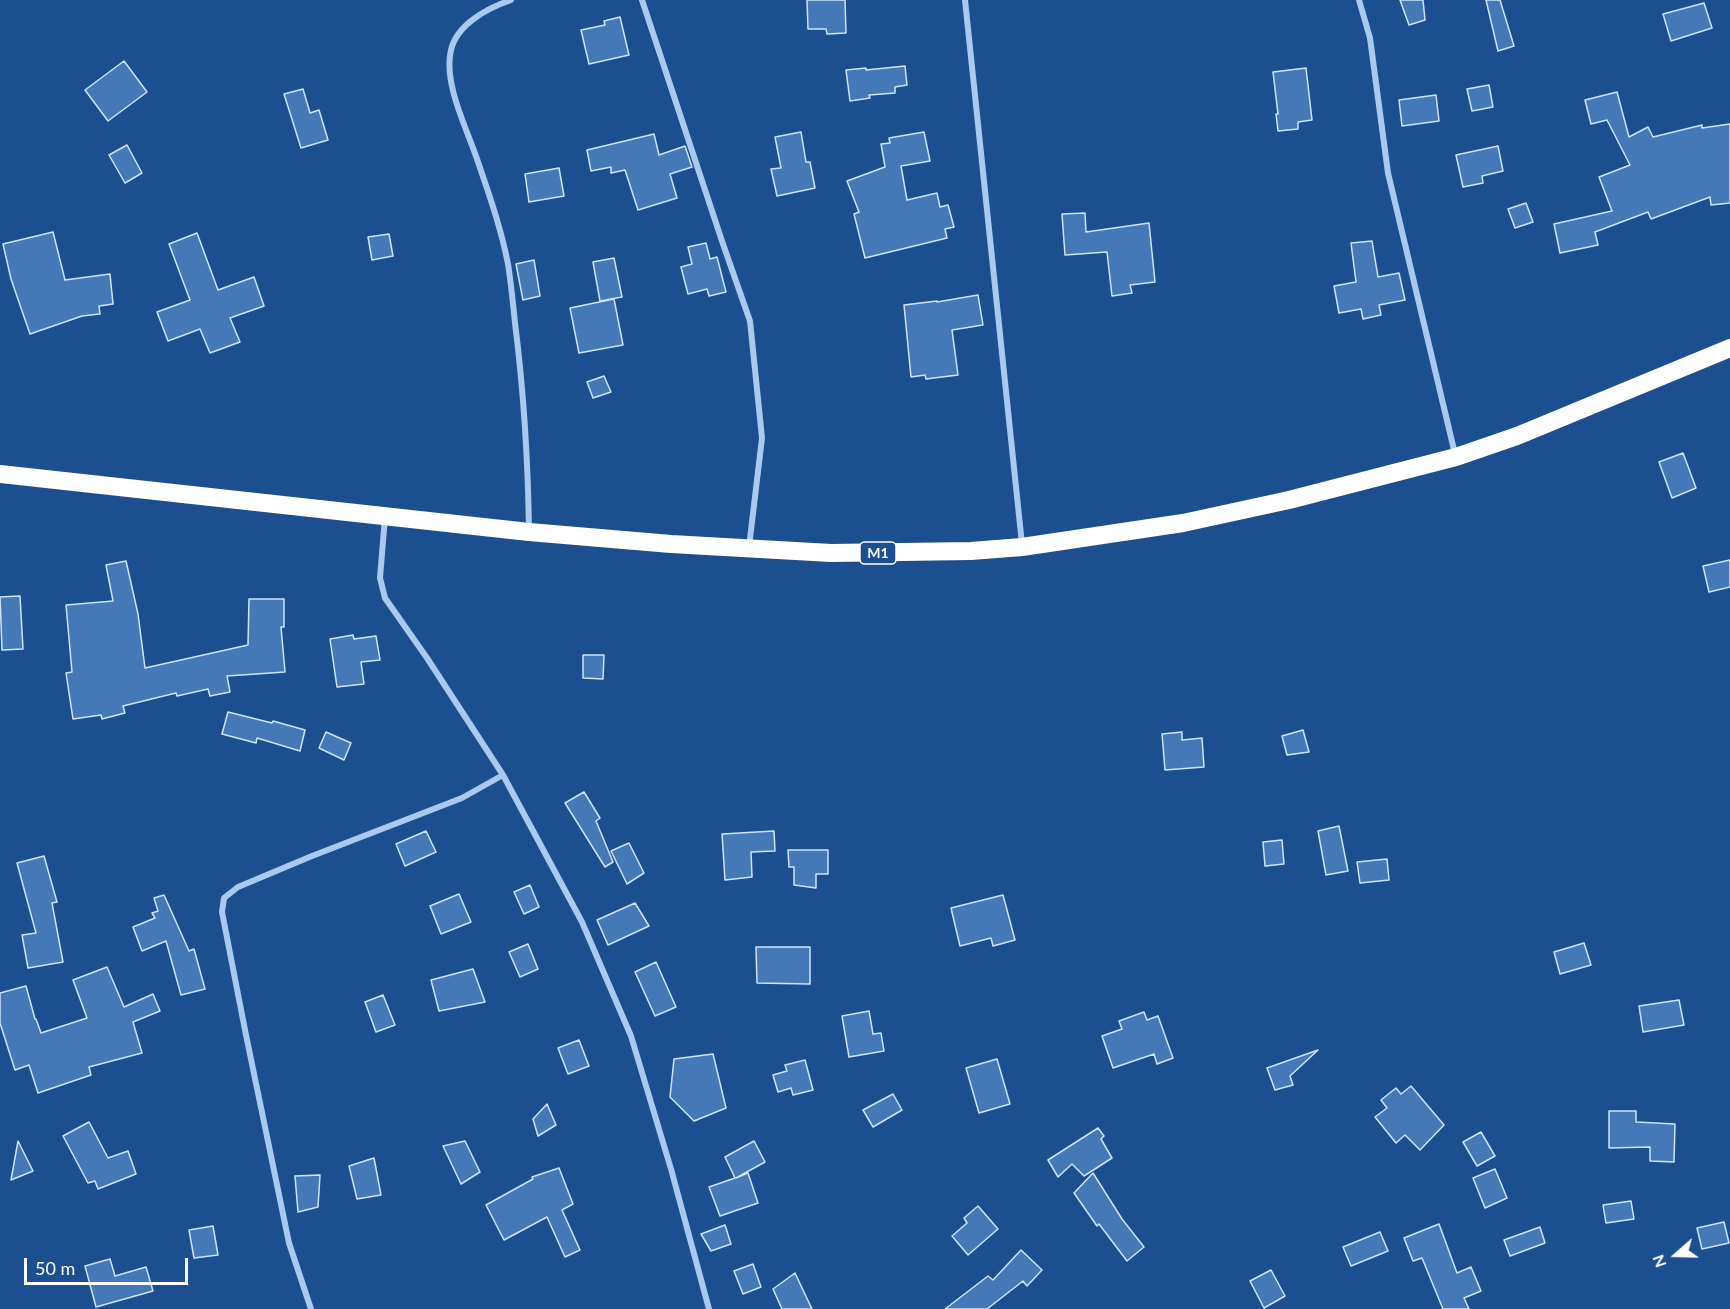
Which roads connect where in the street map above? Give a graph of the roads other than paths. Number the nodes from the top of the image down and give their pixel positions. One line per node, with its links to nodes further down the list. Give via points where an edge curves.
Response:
1 (511, 0): 9 (street, via 470,22 457,37 450,51 450,75 508,264 524,394)
2 (642, 0): 11 (street, via 750,321 762,438)
3 (965, 0): 10 (street)
4 (1359, 0): 6 (street, via 1370,38 1388,173)
5 (1730, 348): 6 (highway, M1, via 1517,436)
6 (1456, 457): 10 (highway, M1, via 1289,501)
7 (0, 474): 8 (highway, M1)
8 (385, 515): 9 (highway, M1); 12 (street, via 380,578 385,598)
9 (529, 532): 11 (highway, M1)
10 (1022, 547): 11 (highway, M1, via 831,553)
11 (749, 549)
12 (503, 776): 13 (street, via 462,798 238,887 224,898 224,923 286,1232); 14 (street, via 582,922 631,1036)
13 (312, 1309)
14 (709, 1309)

